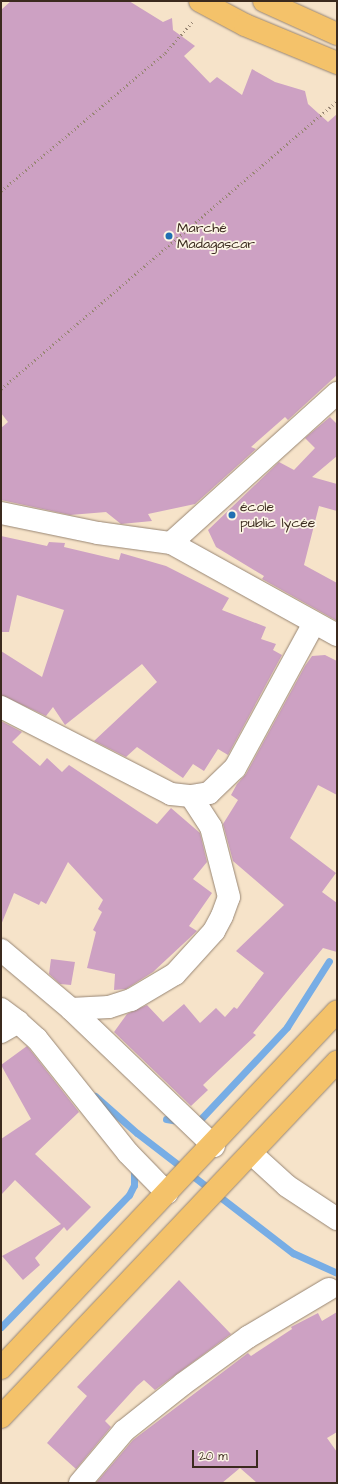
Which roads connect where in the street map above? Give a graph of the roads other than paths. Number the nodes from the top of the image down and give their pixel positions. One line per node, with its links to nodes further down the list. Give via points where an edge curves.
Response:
1 (264, 1): 3 (main road)
2 (202, 2): 4 (main road)
3 (337, 34)
4 (337, 63)
5 (337, 392): 7 (street)
6 (1, 513): 7 (street, via 98,533)
7 (171, 543): 8 (street)
8 (314, 623): 9 (street); 11 (street, via 235,768 209,792)
9 (337, 636)
10 (1, 707): 11 (street, via 170,794)
11 (191, 796): 14 (street, via 211,827 230,897 220,921 175,974 131,1000 109,1007)
12 (1, 950): 14 (street)
13 (1, 1009): 16 (street)
14 (71, 1009): 18 (street)
15 (337, 1012): 18 (main road)
16 (10, 1027): 20 (street, via 37,1039 128,1153)
17 (337, 1062): 19 (main road)
18 (210, 1149): 20 (main road)
19 (252, 1154): 21 (street, via 287,1186); 24 (main road)
20 (170, 1189): 23 (main road)
21 (337, 1219)
22 (329, 1289): 25 (street, via 248,1337 183,1384 124,1431)
23 (1, 1368)
24 (1, 1417)
25 (80, 1483)

